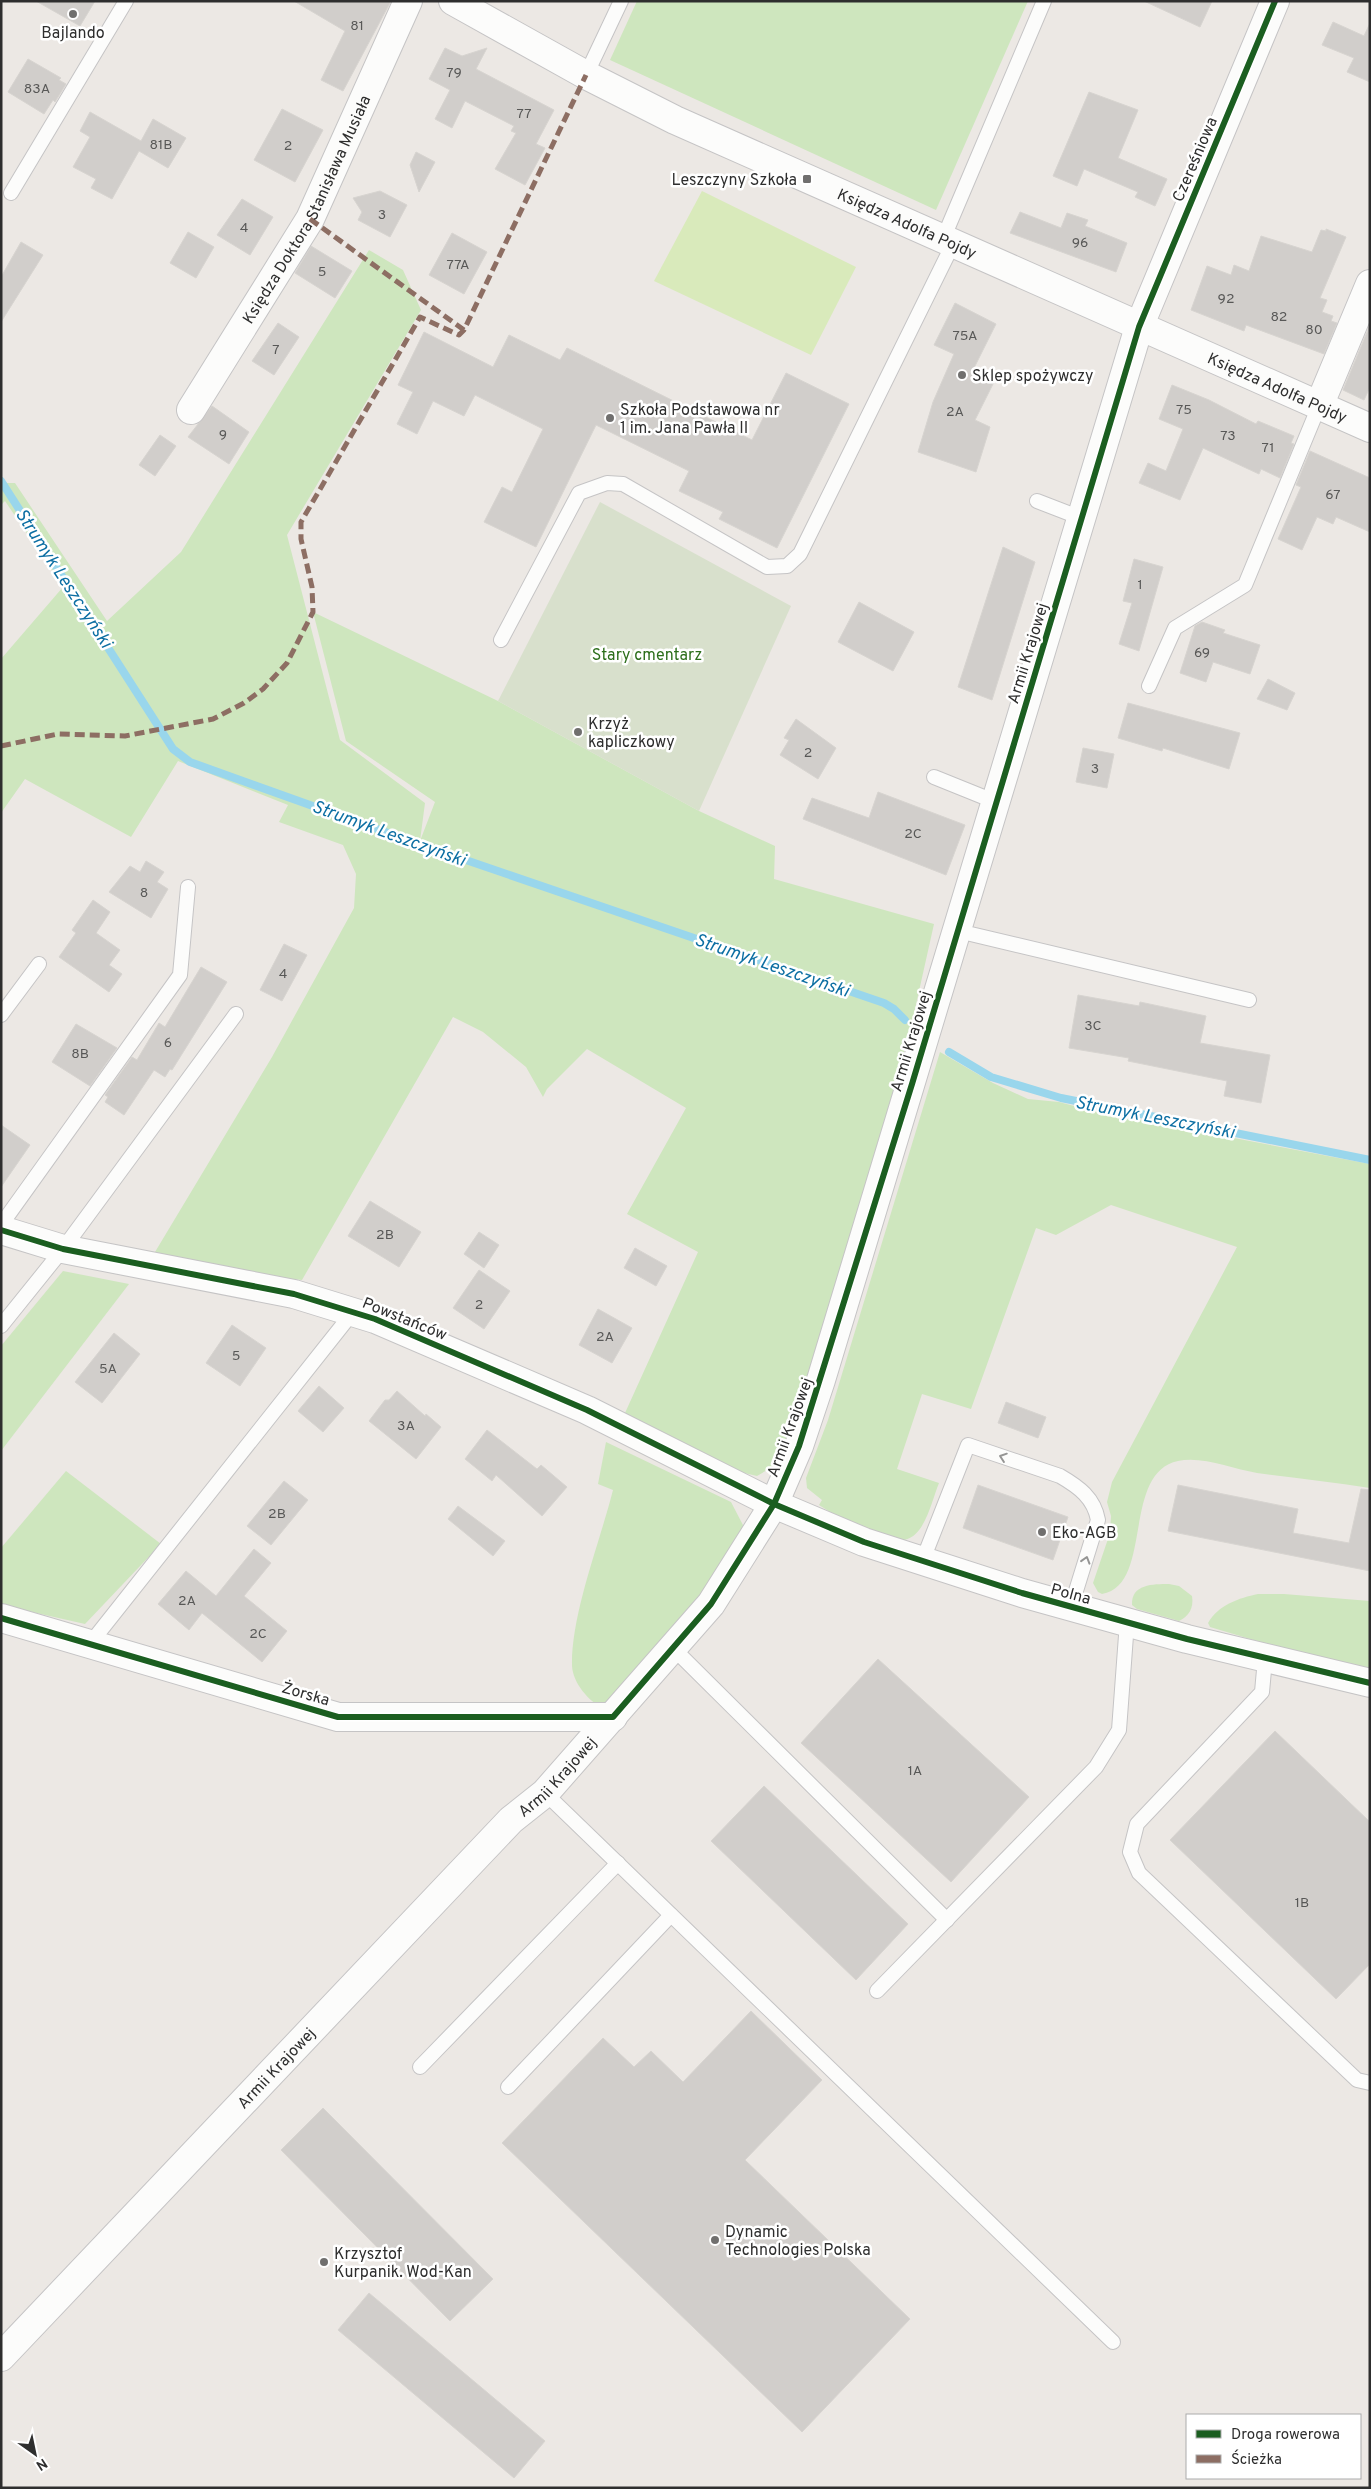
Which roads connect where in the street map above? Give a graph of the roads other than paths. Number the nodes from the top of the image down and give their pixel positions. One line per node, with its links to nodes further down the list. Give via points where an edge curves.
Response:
1 (126, 1): 8 (lane)
2 (408, 1): 13 (street, Księdza Doktora Stanisława Musiała, via 310,219)
3 (453, 1): 7 (street, Księdza Adolfa Pojdy)
4 (621, 1): 7 (lane)
5 (1044, 1): 9 (lane)
6 (1275, 1): 11 (street, Czereśniowa)
7 (586, 76): 9 (street, Księdza Adolfa Pojdy, via 675,120)
8 (11, 193)
9 (948, 242): 11 (street, Księdza Adolfa Pojdy); 17 (lane, via 800,554 787,566 767,567 623,484 607,483 579,493)
10 (1370, 284): 12 (street)
11 (1139, 327): 12 (street, Księdza Adolfa Pojdy); 16 (street, Armii Krajowej)
12 (1319, 406): 14 (street, Księdza Adolfa Pojdy); 18 (lane, via 1245,584 1175,628)
13 (191, 410)
14 (1370, 428)
15 (1037, 501): 16 (lane)
16 (1082, 518): 20 (street, Armii Krajowej)
17 (501, 640)
18 (1149, 686)
19 (934, 777): 20 (lane)
20 (996, 802): 22 (street, Armii Krajowej)
21 (188, 887): 27 (lane, via 180,975)
22 (958, 930): 24 (lane); 32 (street, Armii Krajowej, via 821,1380 799,1446)
23 (39, 964): 26 (lane)
24 (1249, 1000)
25 (236, 1014): 29 (lane)
26 (1, 1015)
27 (1, 1225)
28 (1, 1230): 29 (street, Powstańców)
29 (63, 1249): 30 (street, Powstańców, via 294,1294); 31 (lane)
30 (353, 1312): 32 (street, Powstańców, via 587,1410); 37 (lane)
31 (1, 1326)
32 (774, 1504): 33 (street, Polna, via 864,1542); 38 (street, Armii Krajowej, via 711,1604)
33 (922, 1562): 34 (street, Polna); 34 (lane, one-way to 33, via 1098,1520 1095,1506 1074,1484 1060,1476 968,1445)
34 (1071, 1607): 36 (street, Polna)
35 (1, 1618): 37 (street, Żorska)
36 (1126, 1622): 39 (street, Polna); 45 (lane, via 1119,1730 1096,1767)
37 (89, 1645): 41 (street, Żorska, via 338,1716)
38 (673, 1648): 41 (street, Armii Krajowej); 45 (lane)
39 (1265, 1659): 40 (street, Polna); 48 (lane, via 1262,1692 1137,1824 1130,1852 1139,1873 1357,2080)
40 (1370, 1683)
41 (614, 1717): 42 (street, Armii Krajowej)
42 (545, 1793): 43 (lane); 51 (street, Armii Krajowej, via 511,1820)
43 (618, 1863): 44 (lane); 47 (lane)
44 (671, 1915): 49 (lane); 50 (lane)
45 (947, 1920): 46 (lane)
46 (877, 1991)
47 (420, 2067)
48 (1370, 2084)
49 (508, 2086)
50 (1113, 2342)
51 (1, 2357)

